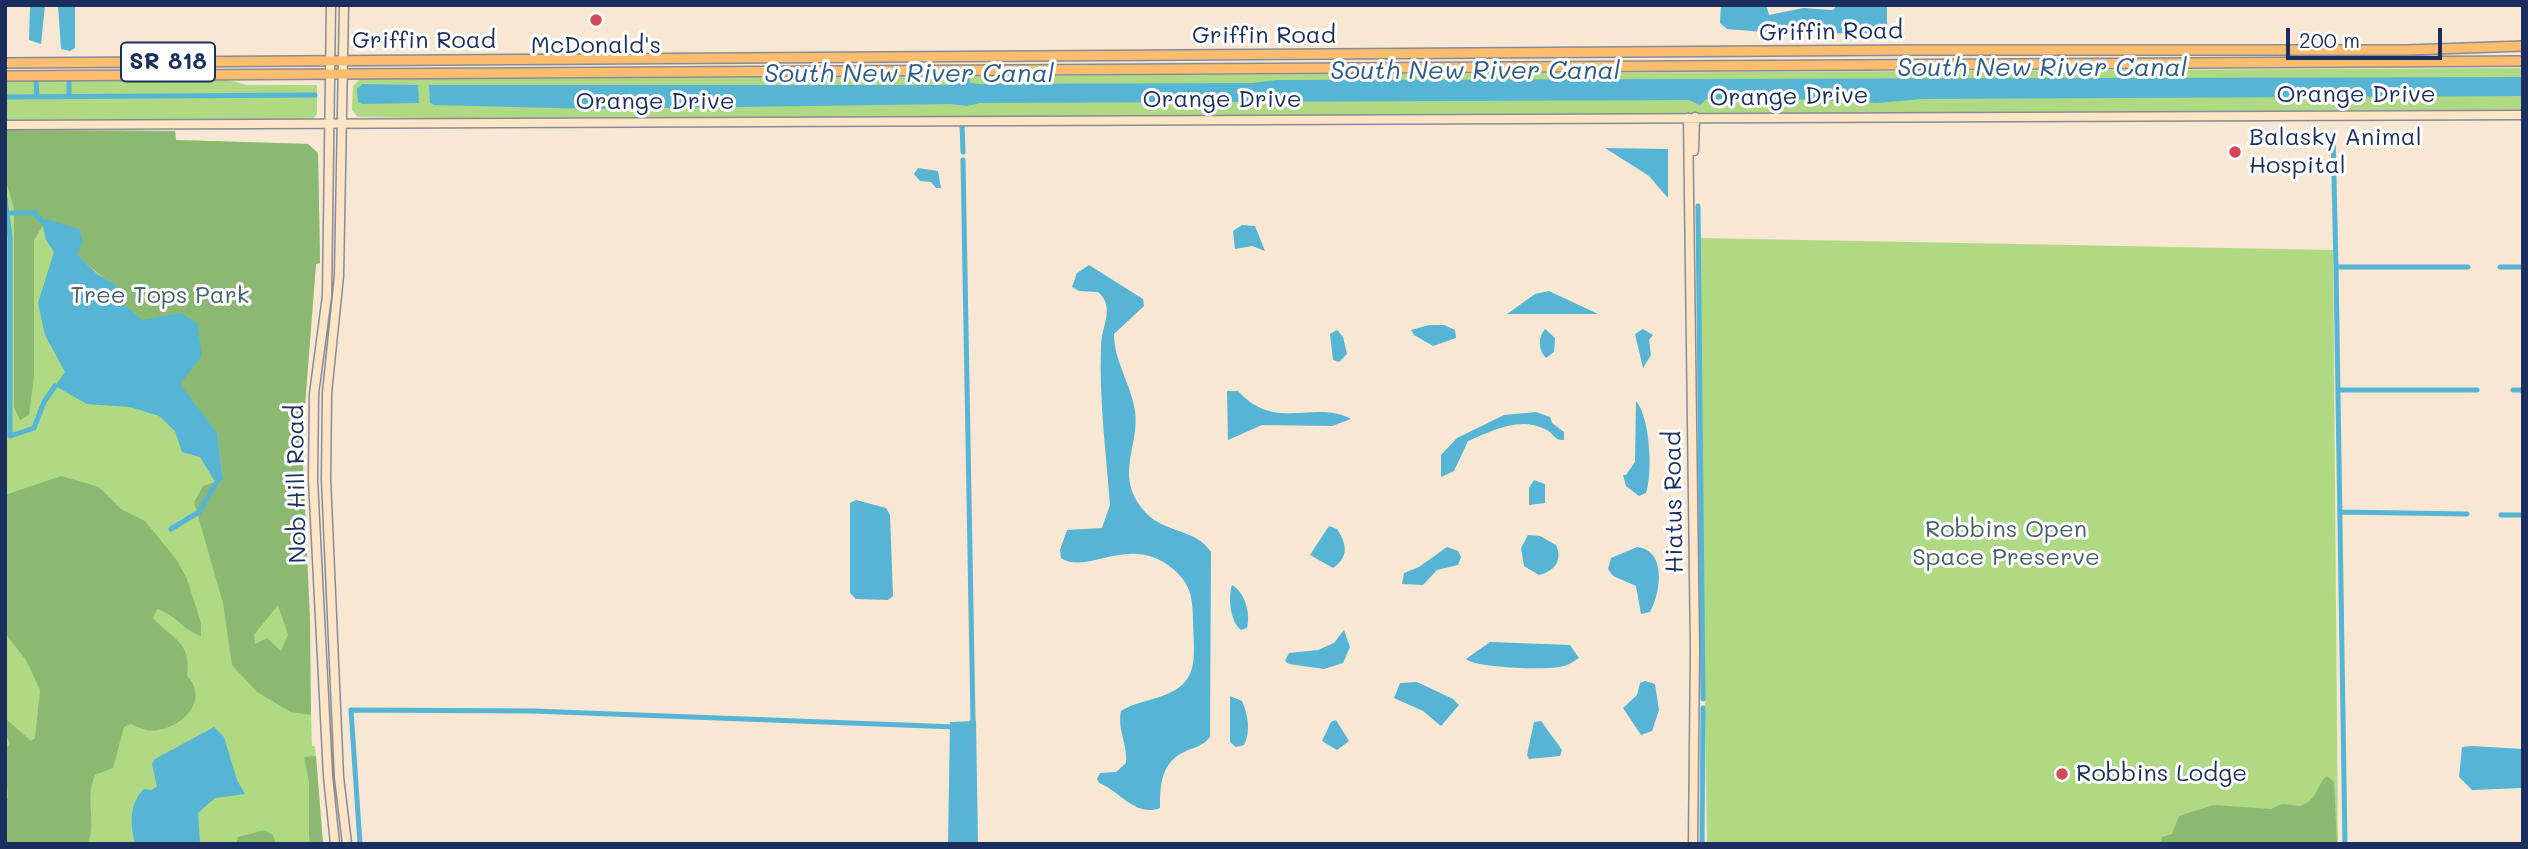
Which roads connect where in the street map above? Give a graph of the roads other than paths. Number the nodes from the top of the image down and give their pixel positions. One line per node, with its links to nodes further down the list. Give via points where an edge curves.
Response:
1 (331, 5): 8 (street, Nob Hill Road)
2 (344, 5): 9 (street, Nob Hill Road)
3 (2523, 46): 5 (main road, Griffin Road / SR 818)
4 (1693, 52): 5 (main road, Griffin Road / SR 818); 6 (main road, Griffin Road / SR 818); 13 (main road)
5 (1714, 52): 14 (main road)
6 (664, 59): 7 (main road, Griffin Road / SR 818); 16 (main road)
7 (620, 60): 9 (main road, Griffin Road / SR 818); 15 (main road, via 616,66)
8 (330, 61): 9 (main road, Griffin Road / SR 818); 11 (main road, Griffin Road / SR 818); 17 (street, Nob Hill Road)
9 (343, 61): 18 (street, Nob Hill Road)
10 (2523, 61): 14 (main road, Griffin Road / SR 818)
11 (112, 62): 12 (main road, Griffin Road / SR 818); 19 (main road, via 102,69 39,70)
12 (6, 63)
13 (1686, 67): 14 (main road, Griffin Road / SR 818); 16 (main road, Griffin Road / SR 818)
14 (1703, 67)
15 (594, 72): 16 (main road, Griffin Road / SR 818); 18 (main road, Griffin Road / SR 818)
16 (647, 72)
17 (330, 74): 18 (main road, Griffin Road / SR 818); 19 (main road, Griffin Road / SR 818); 23 (street, Nob Hill Road)
18 (342, 74): 24 (street, Nob Hill Road)
19 (21, 75): 20 (main road, Griffin Road / SR 818)
20 (5, 76)
21 (2523, 115): 22 (street, Orange Drive)
22 (1691, 118): 24 (street, Orange Drive); 28 (street, Hiatus Road)
23 (329, 124): 24 (street, Orange Drive); 25 (street, Orange Drive); 26 (street, Nob Hill Road, via 327,296 314,394 313,480)
24 (343, 124): 27 (street, Nob Hill Road, via 326,479)
25 (5, 125)
26 (335, 844)
27 (346, 844)
28 (1693, 844)

